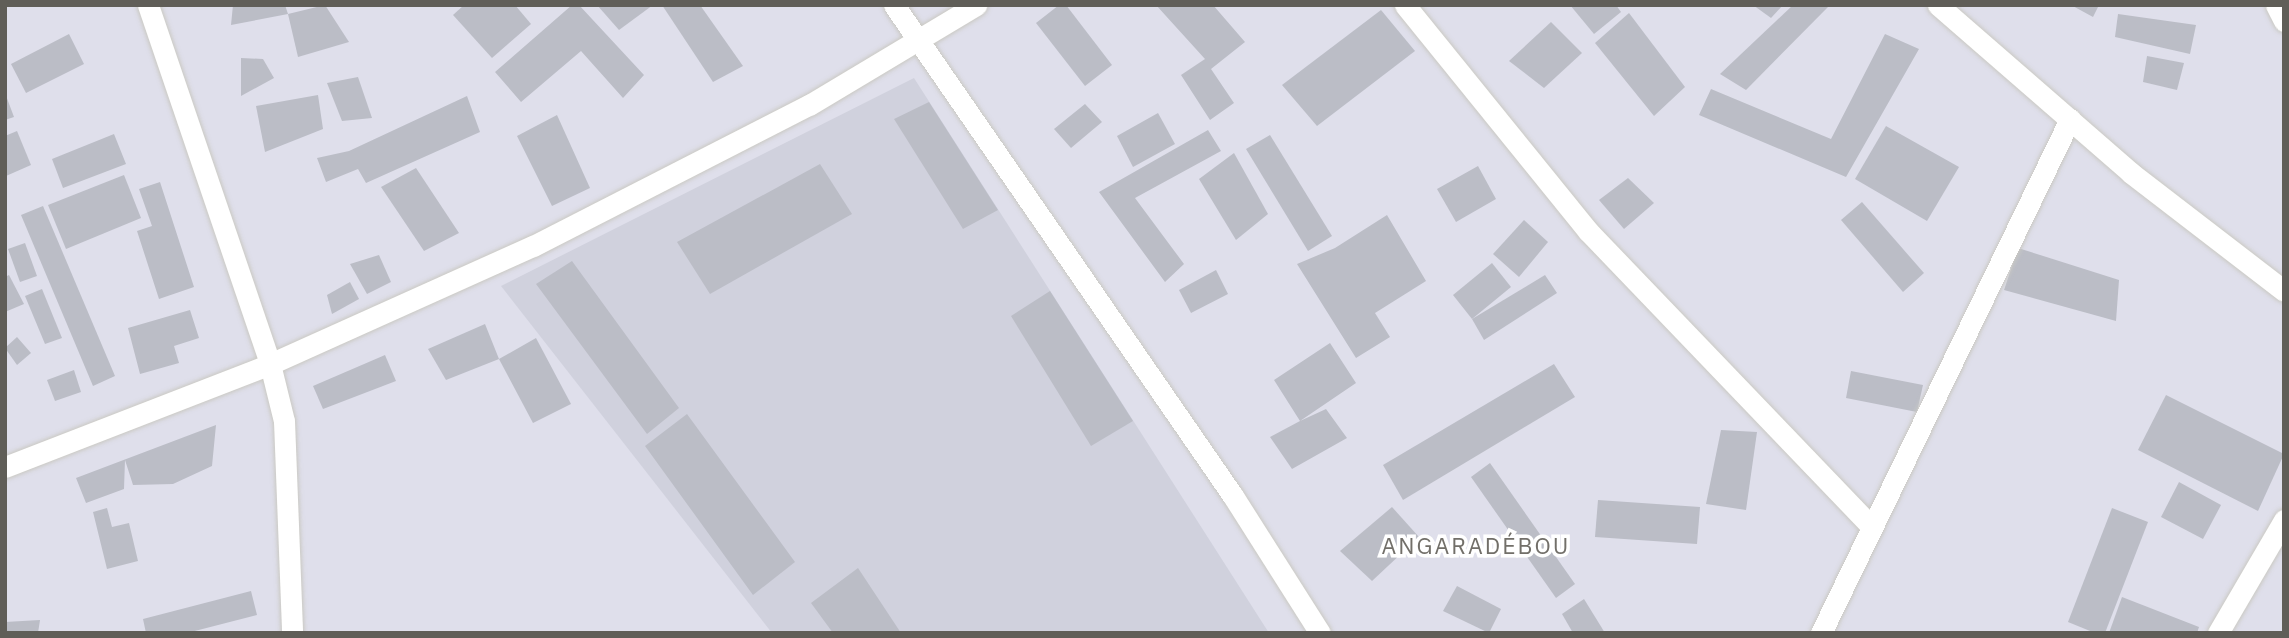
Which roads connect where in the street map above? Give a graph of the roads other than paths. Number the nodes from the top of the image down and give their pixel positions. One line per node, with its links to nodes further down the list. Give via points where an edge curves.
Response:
1 (148, 5): 11 (street)
2 (894, 5): 8 (street)
3 (976, 5): 8 (street)
4 (1405, 5): 14 (street, via 1588,231)
5 (1938, 5): 9 (street)
6 (2276, 5): 7 (street)
7 (2284, 21)
8 (920, 42): 11 (street, via 809,105 533,246); 16 (street, via 1233,496)
9 (2070, 119): 10 (street, via 2131,173); 14 (street)
10 (2284, 291)
11 (270, 364): 12 (street); 15 (street, via 284,421)
12 (5, 467)
13 (2284, 520): 18 (street)
14 (1871, 526): 17 (street)
15 (292, 633)
16 (1321, 633)
17 (1821, 633)
18 (2218, 633)

